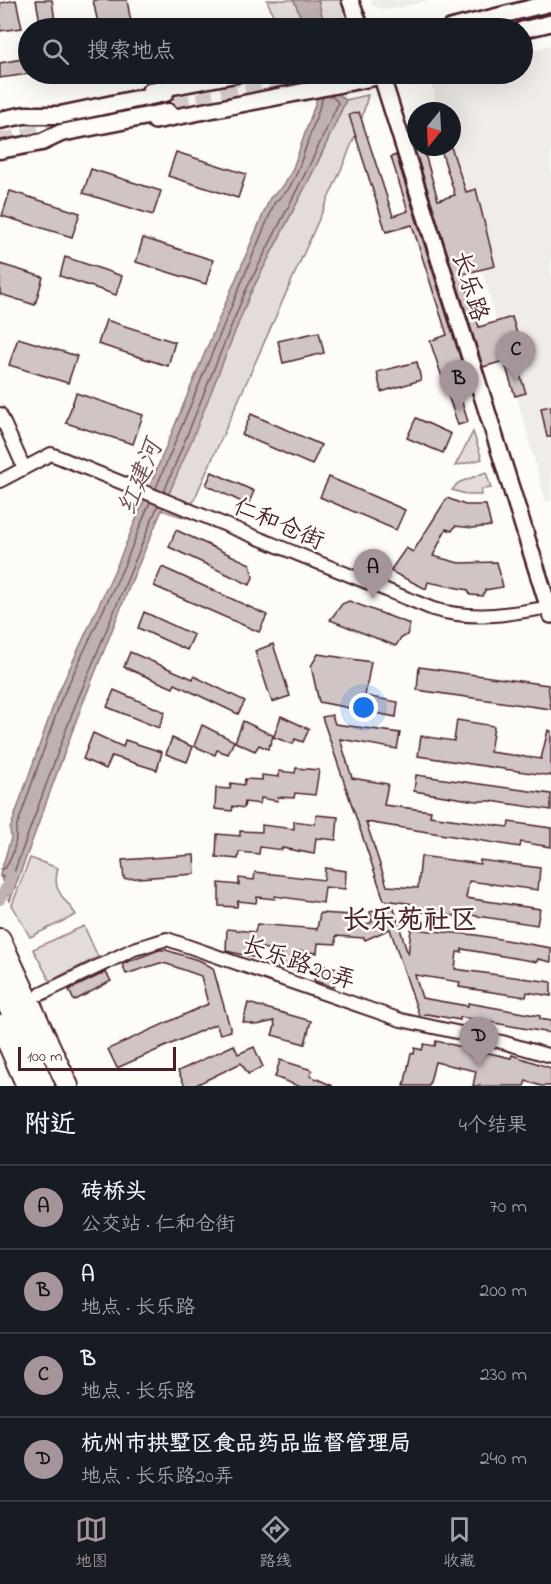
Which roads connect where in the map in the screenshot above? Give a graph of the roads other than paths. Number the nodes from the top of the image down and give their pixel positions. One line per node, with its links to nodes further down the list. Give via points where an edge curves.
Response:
1 (350, 0): 3 (street)
2 (551, 3): 4 (street)
3 (358, 18)
4 (490, 18)
5 (551, 23): 6 (street)
6 (533, 27)
7 (186, 84): 12 (street)
8 (339, 84): 14 (street)
9 (387, 84): 19 (street, 长乐路)
10 (165, 93): 12 (main road, via 60,115)
11 (168, 112): 14 (main road, via 61,133)
12 (25, 115): 13 (main road)
13 (0, 120)
14 (42, 142): 15 (main road)
15 (0, 150)
16 (0, 414): 17 (street)
17 (24, 468): 18 (street, 仁和仓街); 19 (street, 仁和仓街, via 51,454 449,613 485,616)
18 (0, 481)
19 (550, 610)
20 (0, 939): 33 (highway)
21 (0, 963): 32 (main road)
22 (0, 987): 31 (highway)
23 (41, 994): 27 (street, 长乐路20弄, via 134,949 167,939 401,1020)
24 (0, 1025): 30 (highway)
25 (0, 1040): 29 (main road)
26 (0, 1052): 28 (highway)
27 (551, 1056)
28 (15, 1086)
29 (20, 1086)
30 (27, 1086)
31 (44, 1086)
32 (53, 1086)
33 (68, 1086)

